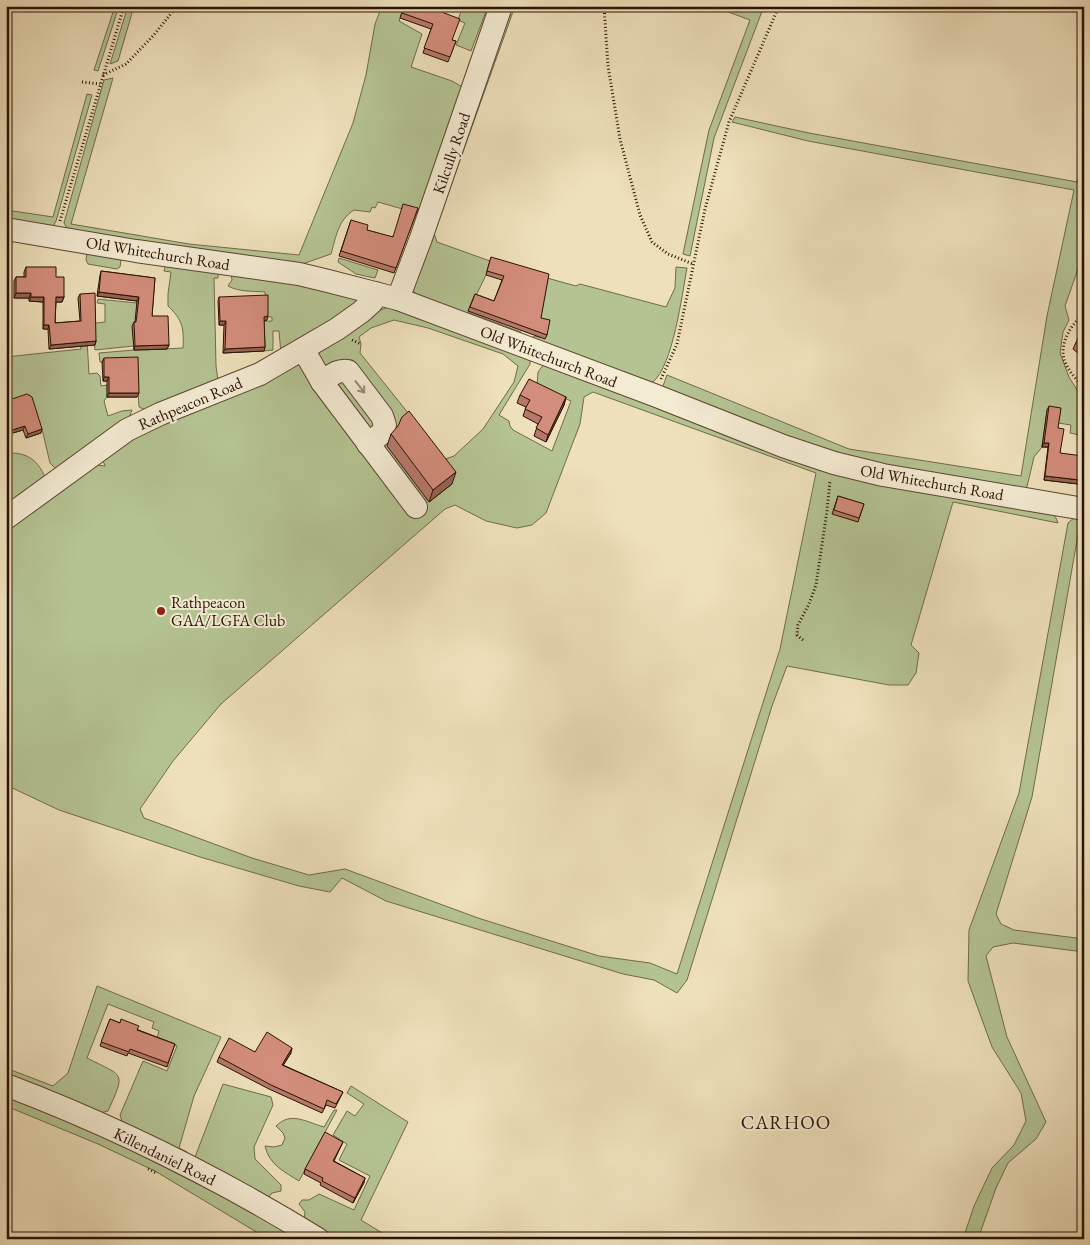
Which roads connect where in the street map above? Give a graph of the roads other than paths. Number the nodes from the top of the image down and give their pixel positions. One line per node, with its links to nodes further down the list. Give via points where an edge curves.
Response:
1 (502, 6): 4 (street, Kilcully Road)
2 (6, 229): 3 (street, Old Whitechurch Road, via 136,252 299,274)
3 (375, 293): 4 (street, Old Whitechurch Road); 5 (street, Rathpeacon Road, via 372,302 361,312)
4 (398, 299): 7 (street, Old Whitechurch Road, via 834,463 883,475)
5 (303, 349): 6 (street, via 322,382); 8 (street, Rathpeacon Road, via 242,382 127,430)
6 (416, 506)
7 (1084, 510)
8 (6, 518)
9 (6, 1085): 10 (street, Killendaniel Road, via 188,1166)
10 (318, 1239)

